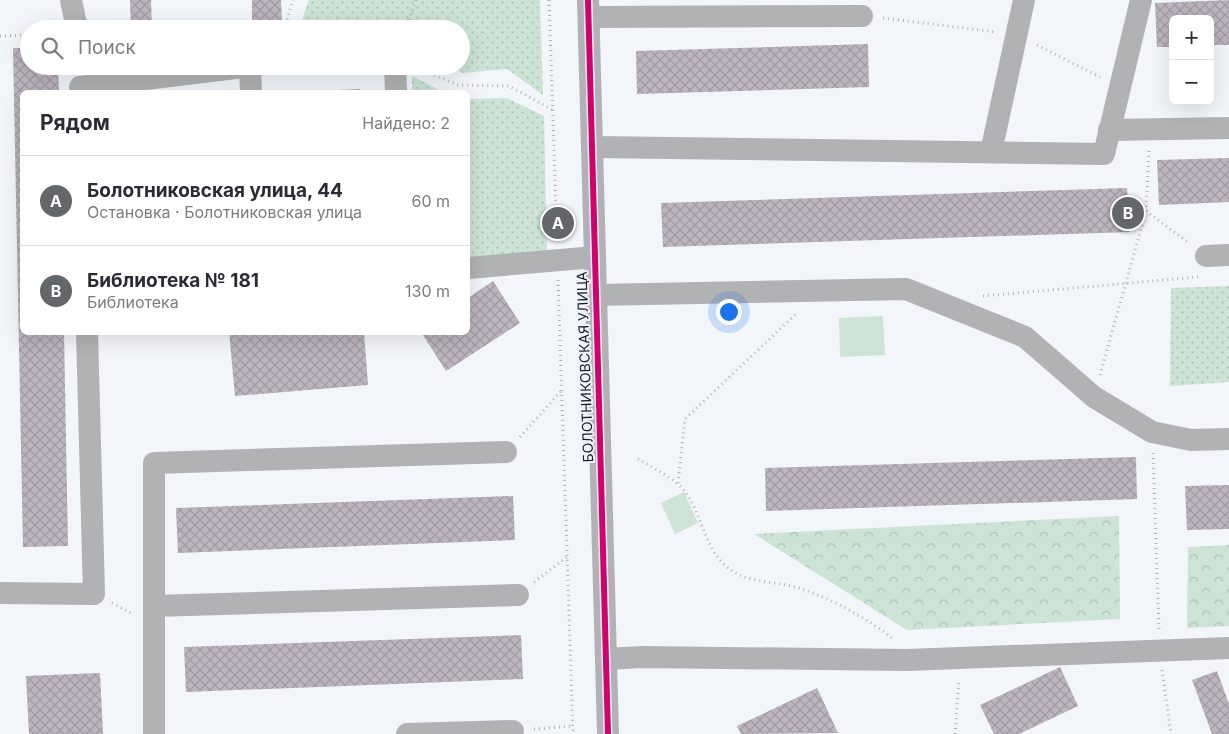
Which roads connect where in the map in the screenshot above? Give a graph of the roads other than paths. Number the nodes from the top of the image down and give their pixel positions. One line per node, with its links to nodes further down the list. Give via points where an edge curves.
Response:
1 (71, 0): 6 (street)
2 (1024, 0): 16 (street)
3 (1141, 0): 14 (street)
4 (588, 8): 5 (street); 15 (street, БОЛОТНИКОВСКАЯ УЛИЦА)
5 (862, 16)
6 (75, 20)
7 (155, 75): 10 (street)
8 (251, 75): 11 (street)
9 (395, 75): 12 (street)
10 (80, 82)
11 (251, 90)
12 (396, 90)
13 (1229, 128): 14 (street)
14 (1109, 130): 16 (street, via 1104,154)
15 (593, 147): 16 (street); 19 (street, БОЛОТНИКОВСКАЯ УЛИЦА)
16 (991, 152)
17 (1229, 255): 18 (street)
18 (1206, 256)
19 (594, 257): 20 (street); 21 (street, БОЛОТНИКОВСКАЯ УЛИЦА)
20 (470, 268)
21 (596, 296): 23 (street, via 906,289 1025,337 1094,398 1152,432 1191,440); 29 (street, БОЛОТНИКОВСКАЯ УЛИЦА)
22 (87, 335): 25 (street, via 94,594)
23 (1229, 439)
24 (506, 452): 27 (street, via 154,463)
25 (0, 593)
26 (518, 595): 27 (street)
27 (154, 616): 31 (street)
28 (1229, 648): 29 (street, via 907,660)
29 (607, 659): 33 (street, БОЛОТНИКОВСКАЯ УЛИЦА)
30 (513, 731): 32 (street)
31 (154, 734)
32 (407, 734)
33 (608, 734)

